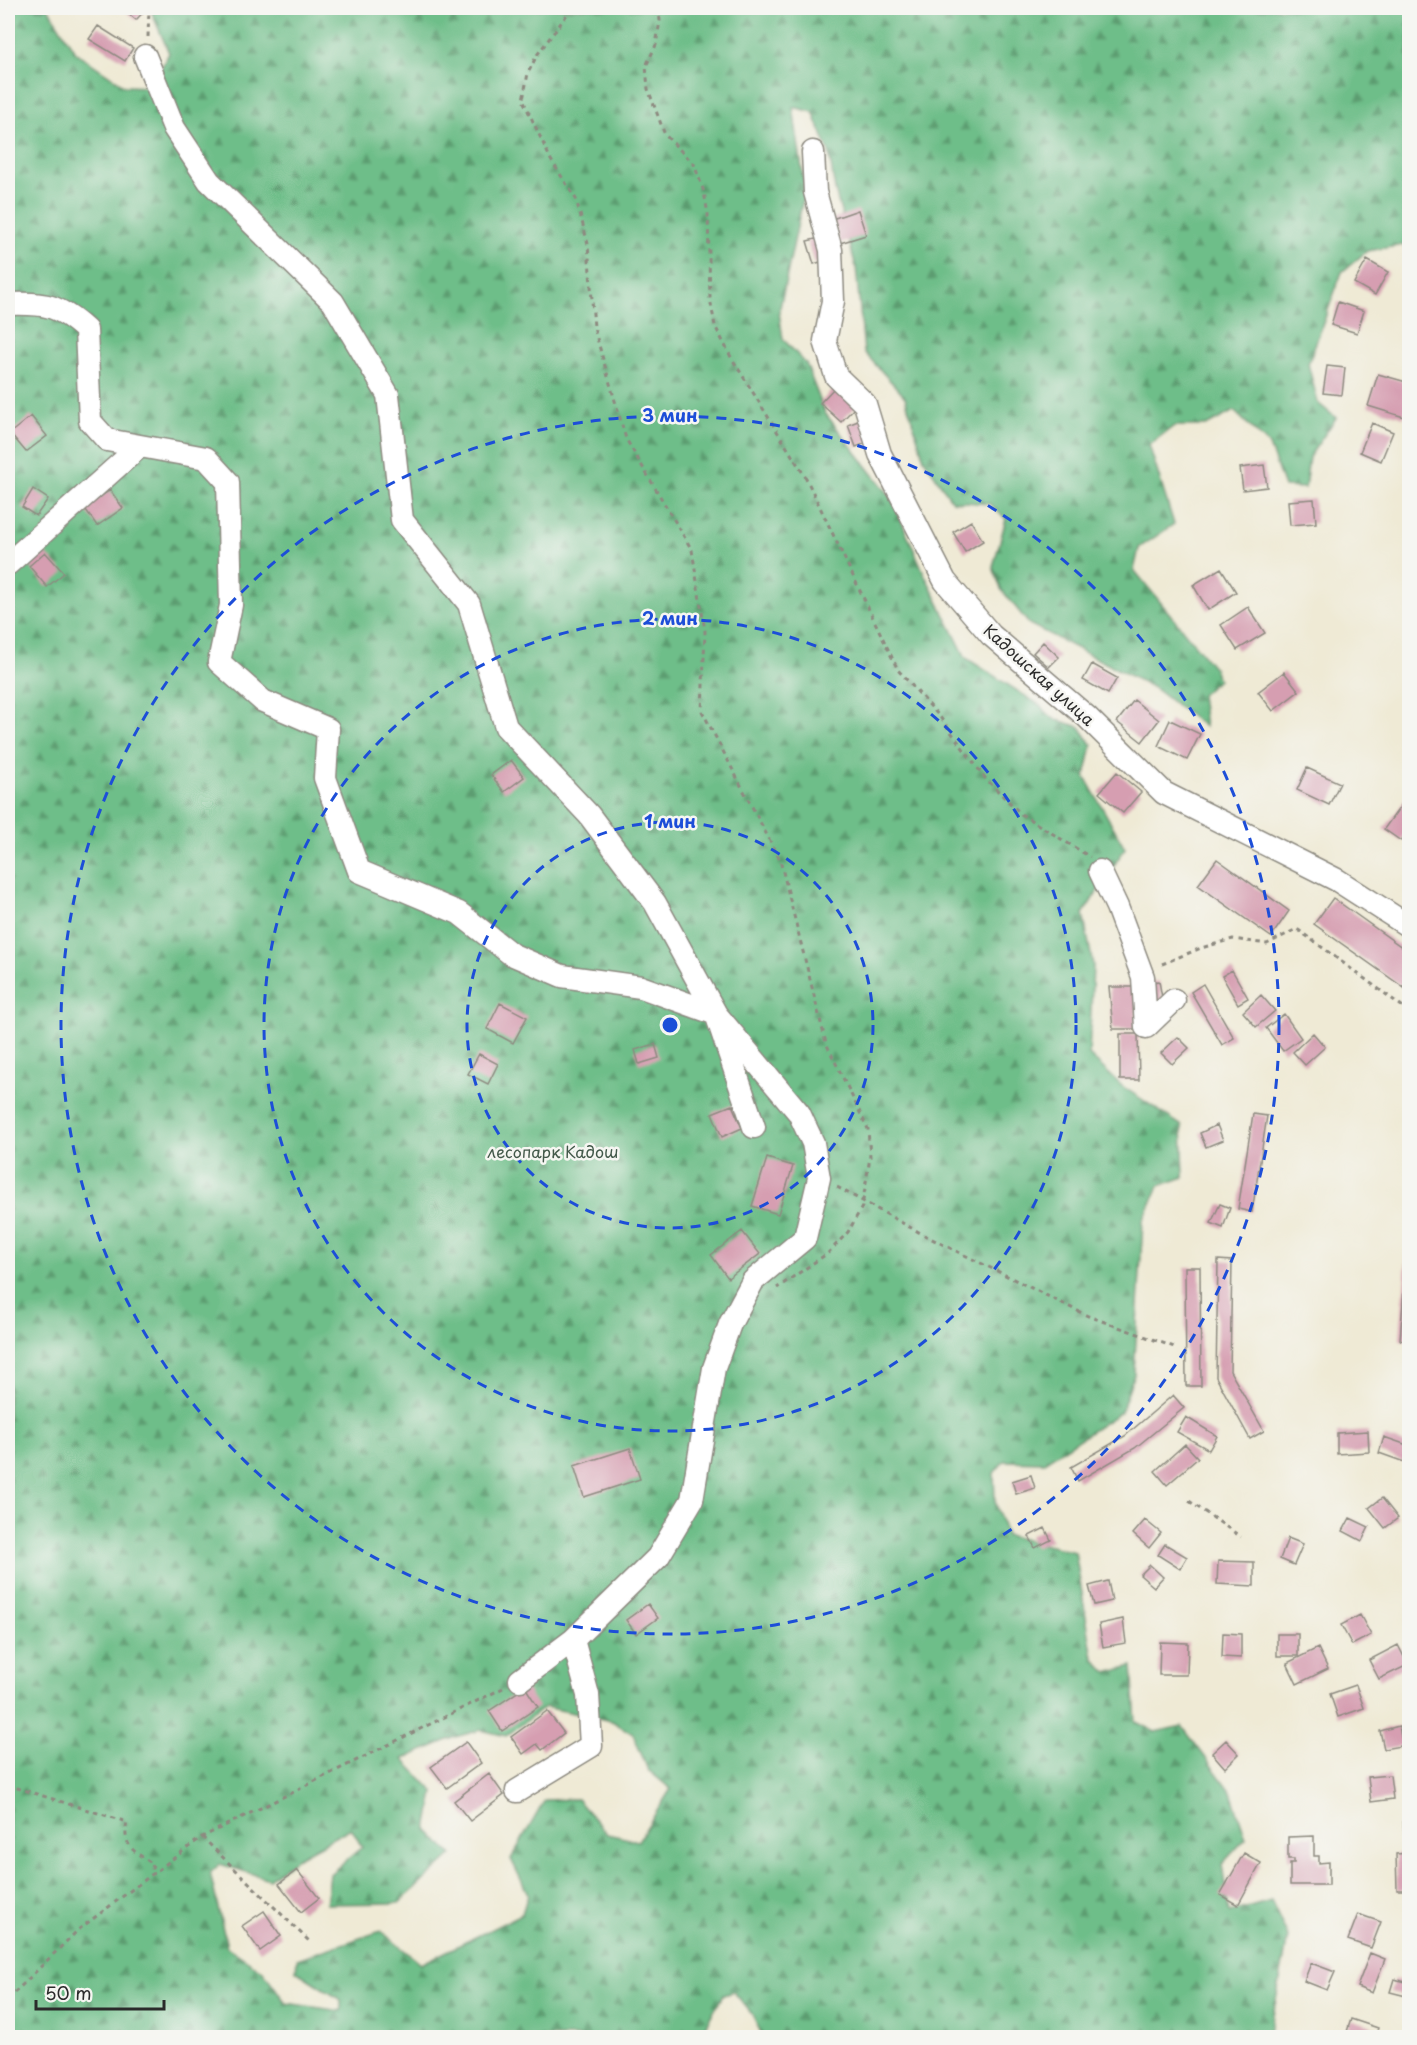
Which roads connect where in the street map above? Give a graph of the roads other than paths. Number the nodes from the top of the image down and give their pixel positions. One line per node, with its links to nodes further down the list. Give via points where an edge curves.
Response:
1 (145, 56): 9 (street, via 174,128 209,180 333,302 388,395 402,520 469,604 507,727 589,815 655,903)
2 (813, 152): 7 (street, Кадошская улица, via 815,192 831,250 832,301 825,341 836,376 865,404 880,454 945,580 991,635 1087,717 1164,793 1337,880)
3 (8, 304): 4 (street, via 39,303 65,311 86,330 90,421 108,440)
4 (139, 447): 5 (street); 9 (street, via 206,458 228,482 231,605 219,662 263,701 328,729 325,778 359,871 459,913 511,954 562,976 641,987)
5 (8, 564)
6 (1100, 871): 8 (street, via 1143,977 1146,1027)
7 (1408, 924)
8 (1174, 1000)
9 (716, 1014): 10 (street); 11 (street, via 799,1113 813,1143 819,1178 805,1238 753,1281 730,1324 714,1368 692,1500 658,1557)
10 (754, 1127)
11 (573, 1640): 12 (street); 13 (street, via 588,1695 591,1746)
12 (520, 1680)
13 (517, 1791)

